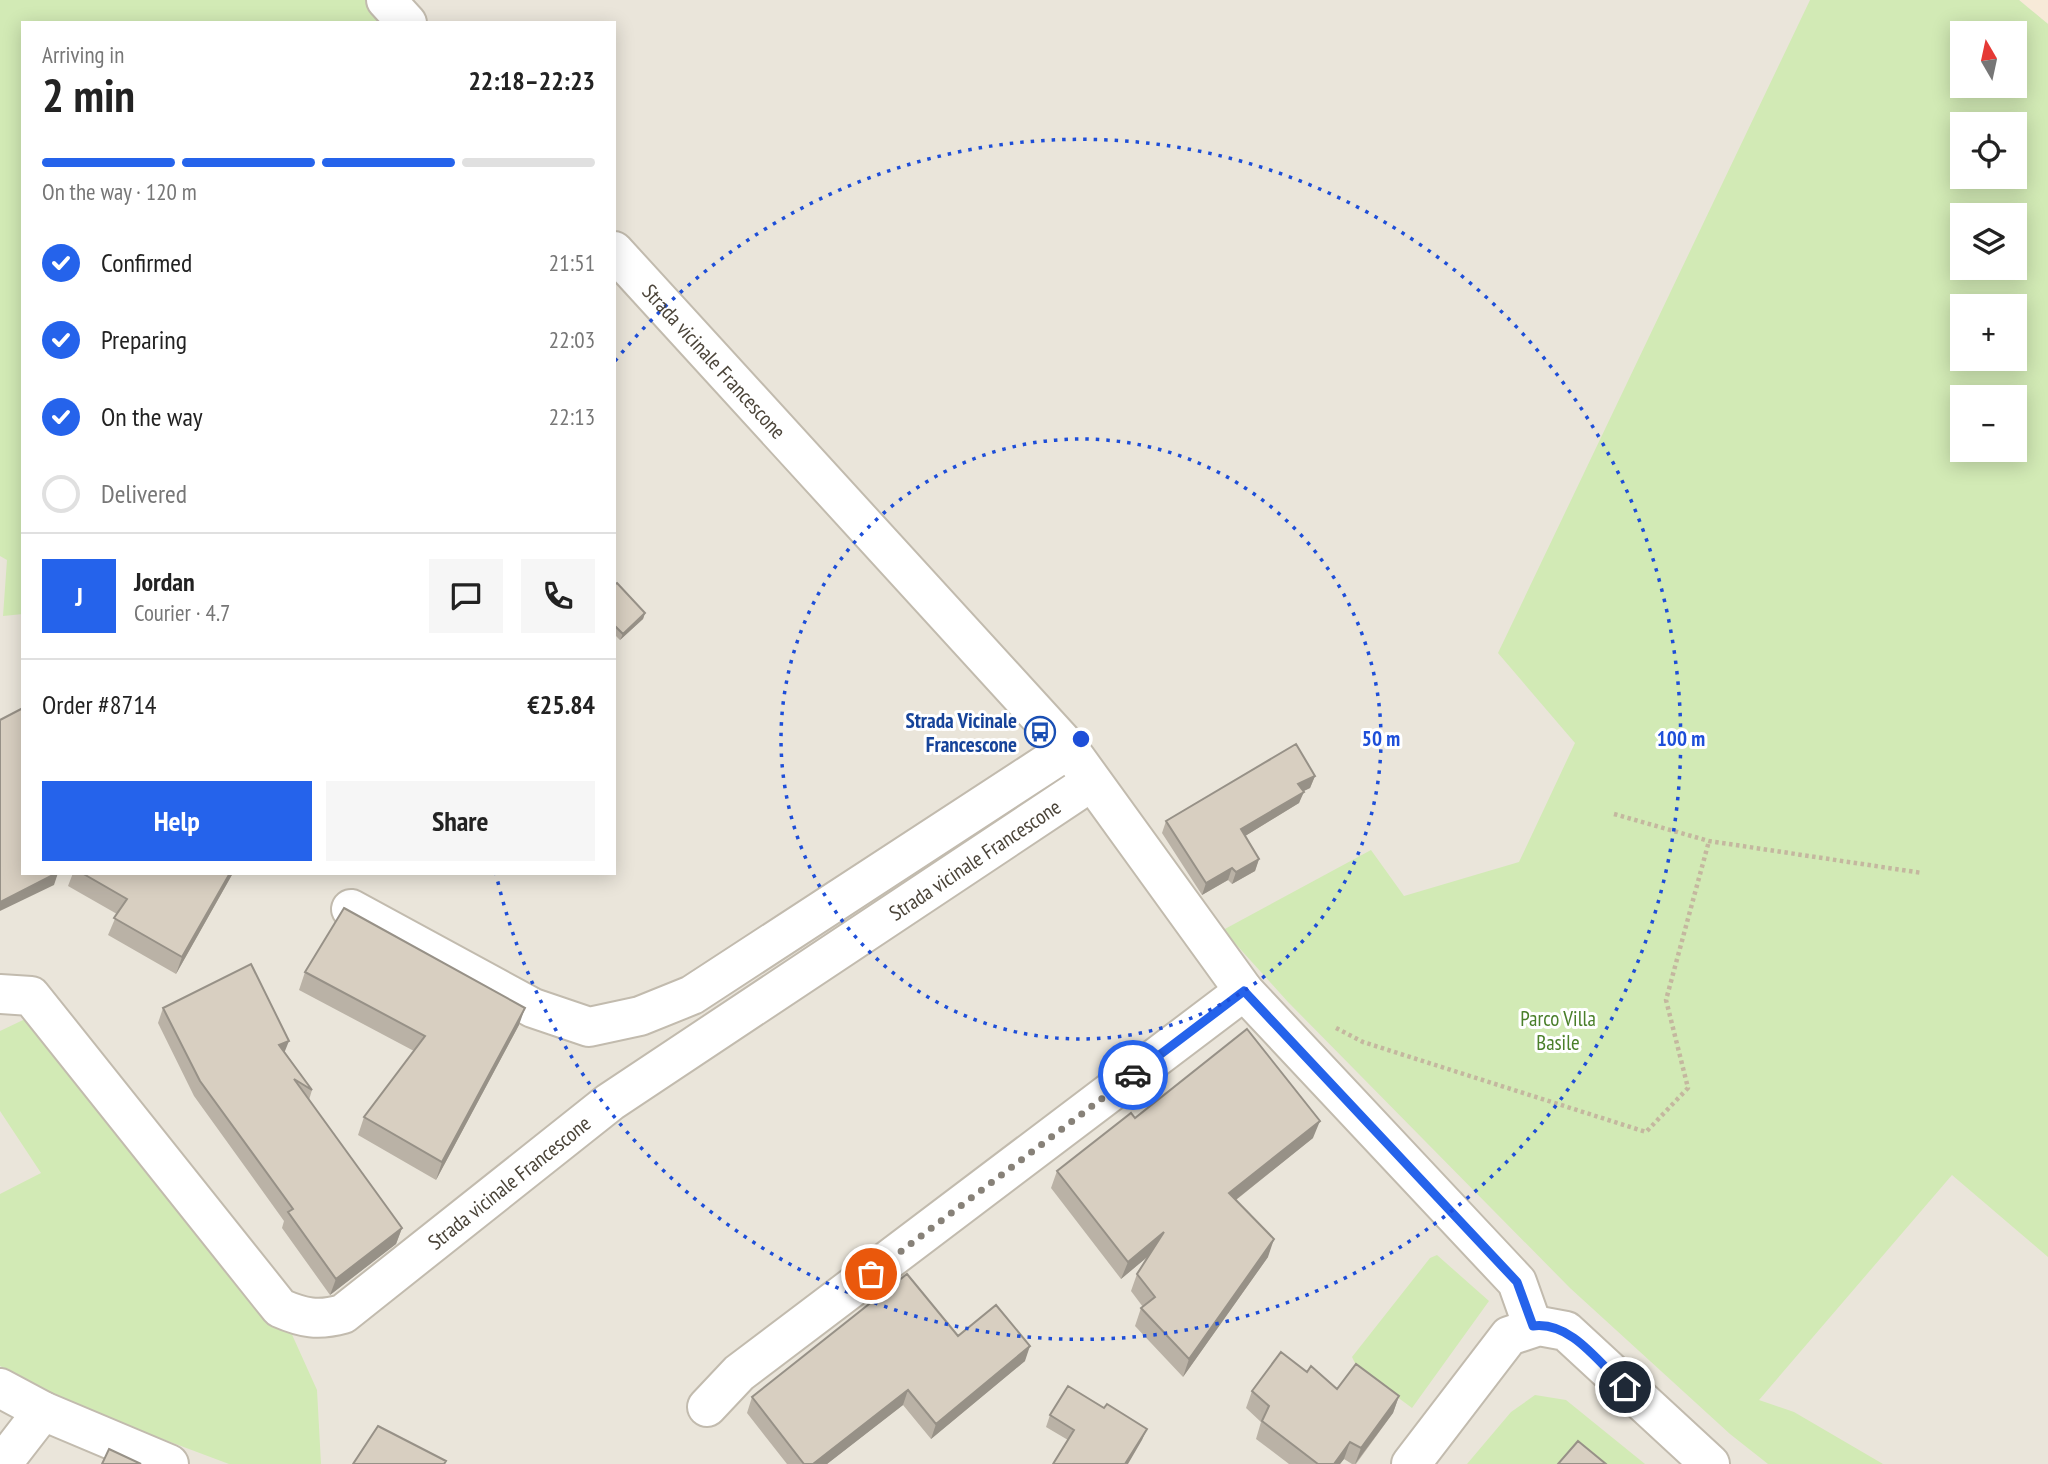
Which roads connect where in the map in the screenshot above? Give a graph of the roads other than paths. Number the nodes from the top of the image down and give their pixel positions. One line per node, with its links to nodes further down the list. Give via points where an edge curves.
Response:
1 (386, 0): 2 (street)
2 (405, 21)
3 (616, 253): 4 (street, Strada vicinale Francescone)
4 (1069, 749): 5 (street, Strada vicinale Francescone); 6 (street, Strada vicinale Francescone, via 692,995 640,1016 589,1027 533,1008)
5 (1091, 782): 7 (street, Strada vicinale Francescone); 8 (street, Strada vicinale Francescone, via 610,1102 343,1314 324,1319 304,1319 279,1308 31,996)
6 (351, 909)
7 (1244, 991): 9 (street, Strada vicinale Francescone, via 1517,1282); 11 (street, via 739,1373)
8 (0, 993)
9 (1533, 1326): 15 (street, via 1509,1336); 16 (street, via 1566,1331)
10 (0, 1388): 12 (street)
11 (707, 1408)
12 (43, 1411): 13 (street); 14 (street)
13 (2, 1464)
14 (169, 1464)
15 (1412, 1464)
16 (1710, 1464)

